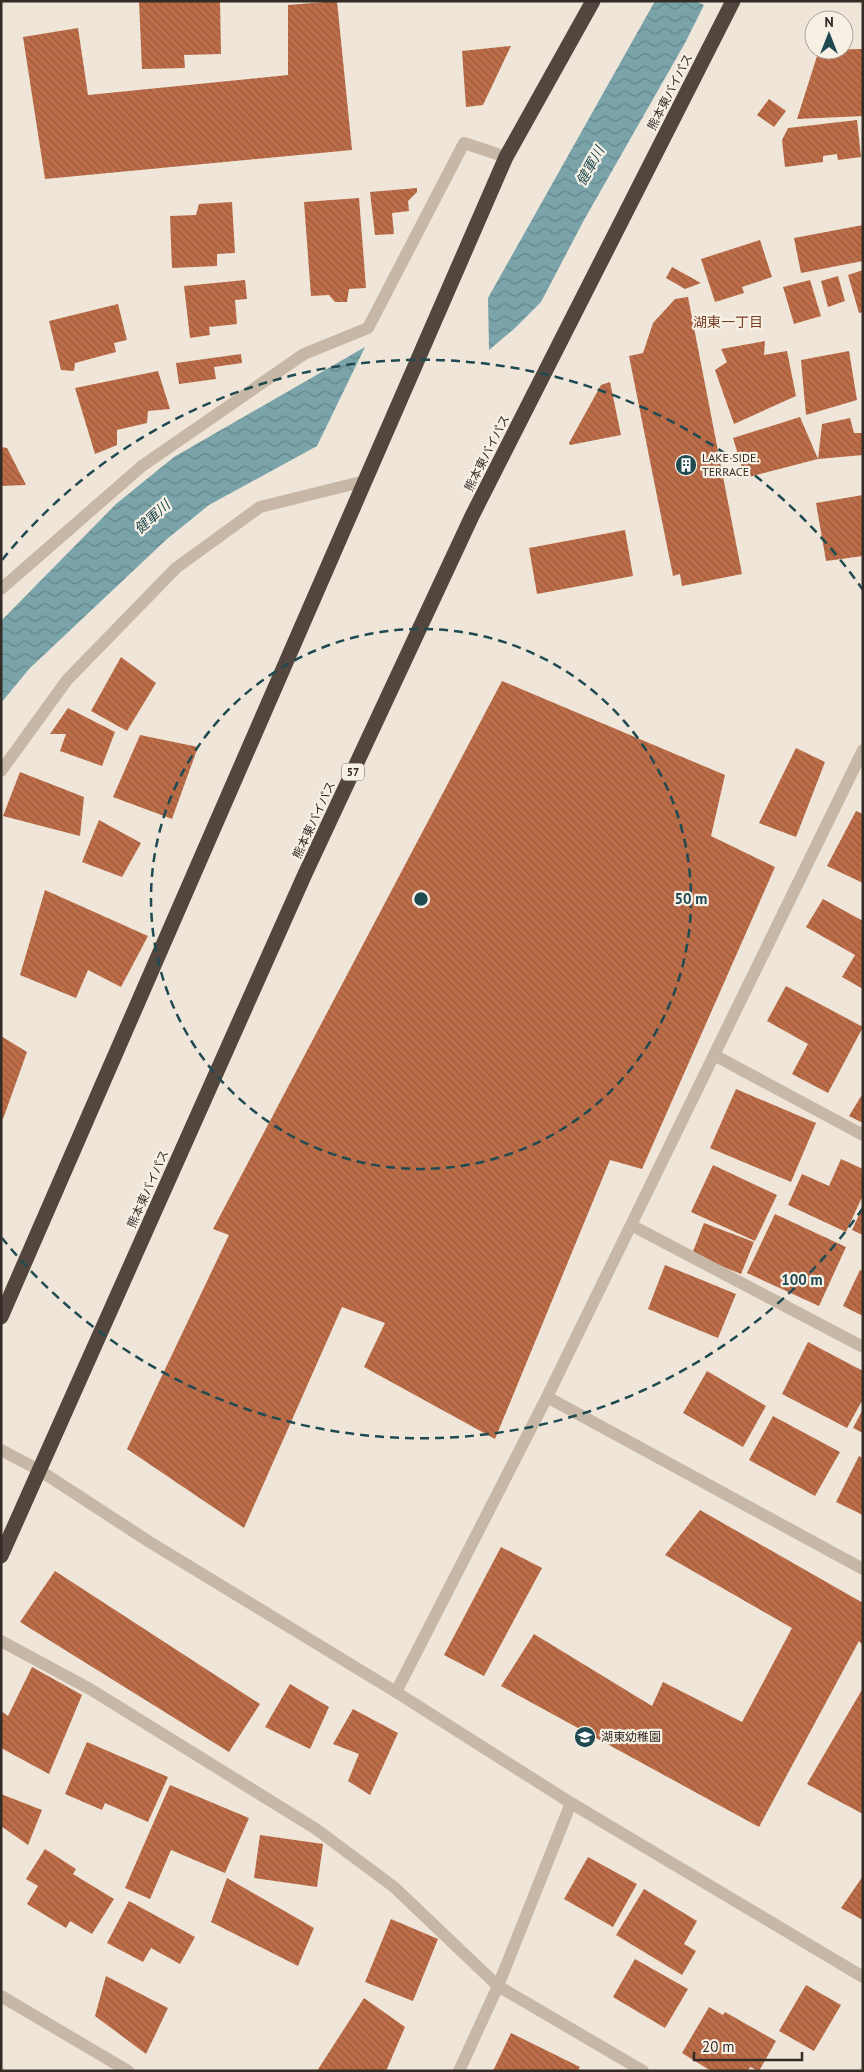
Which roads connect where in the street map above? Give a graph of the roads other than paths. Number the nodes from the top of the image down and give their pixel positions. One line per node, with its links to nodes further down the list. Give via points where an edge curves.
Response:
1 (593, 1): 3 (highway)
2 (733, 1): 15 (highway, 熊本東バイパス / 57, via 468,525 305,874)
3 (506, 157): 4 (highway); 5 (street, via 464,143 368,328 304,354 142,466)
4 (365, 480): 7 (street, via 260,508 176,568 67,680); 11 (highway)
5 (1, 589)
6 (863, 750): 8 (street)
7 (1, 771)
8 (714, 1055): 9 (street); 10 (street)
9 (863, 1135)
10 (631, 1224): 12 (street); 13 (street)
11 (1, 1317)
12 (863, 1347)
13 (547, 1397): 17 (street); 19 (street)
14 (1, 1450): 15 (street)
15 (40, 1470): 16 (highway, 熊本東バイパス / 57); 19 (street, via 148,1541)
16 (1, 1556)
17 (863, 1569)
18 (1, 1641): 22 (street, via 90,1689 316,1829 394,1886)
19 (396, 1692): 20 (street)
20 (571, 1803): 21 (street); 22 (street)
21 (863, 1977)
22 (498, 1986): 25 (street); 26 (street)
23 (1, 1996): 24 (street)
24 (128, 2071)
25 (459, 2071)
26 (643, 2071)

